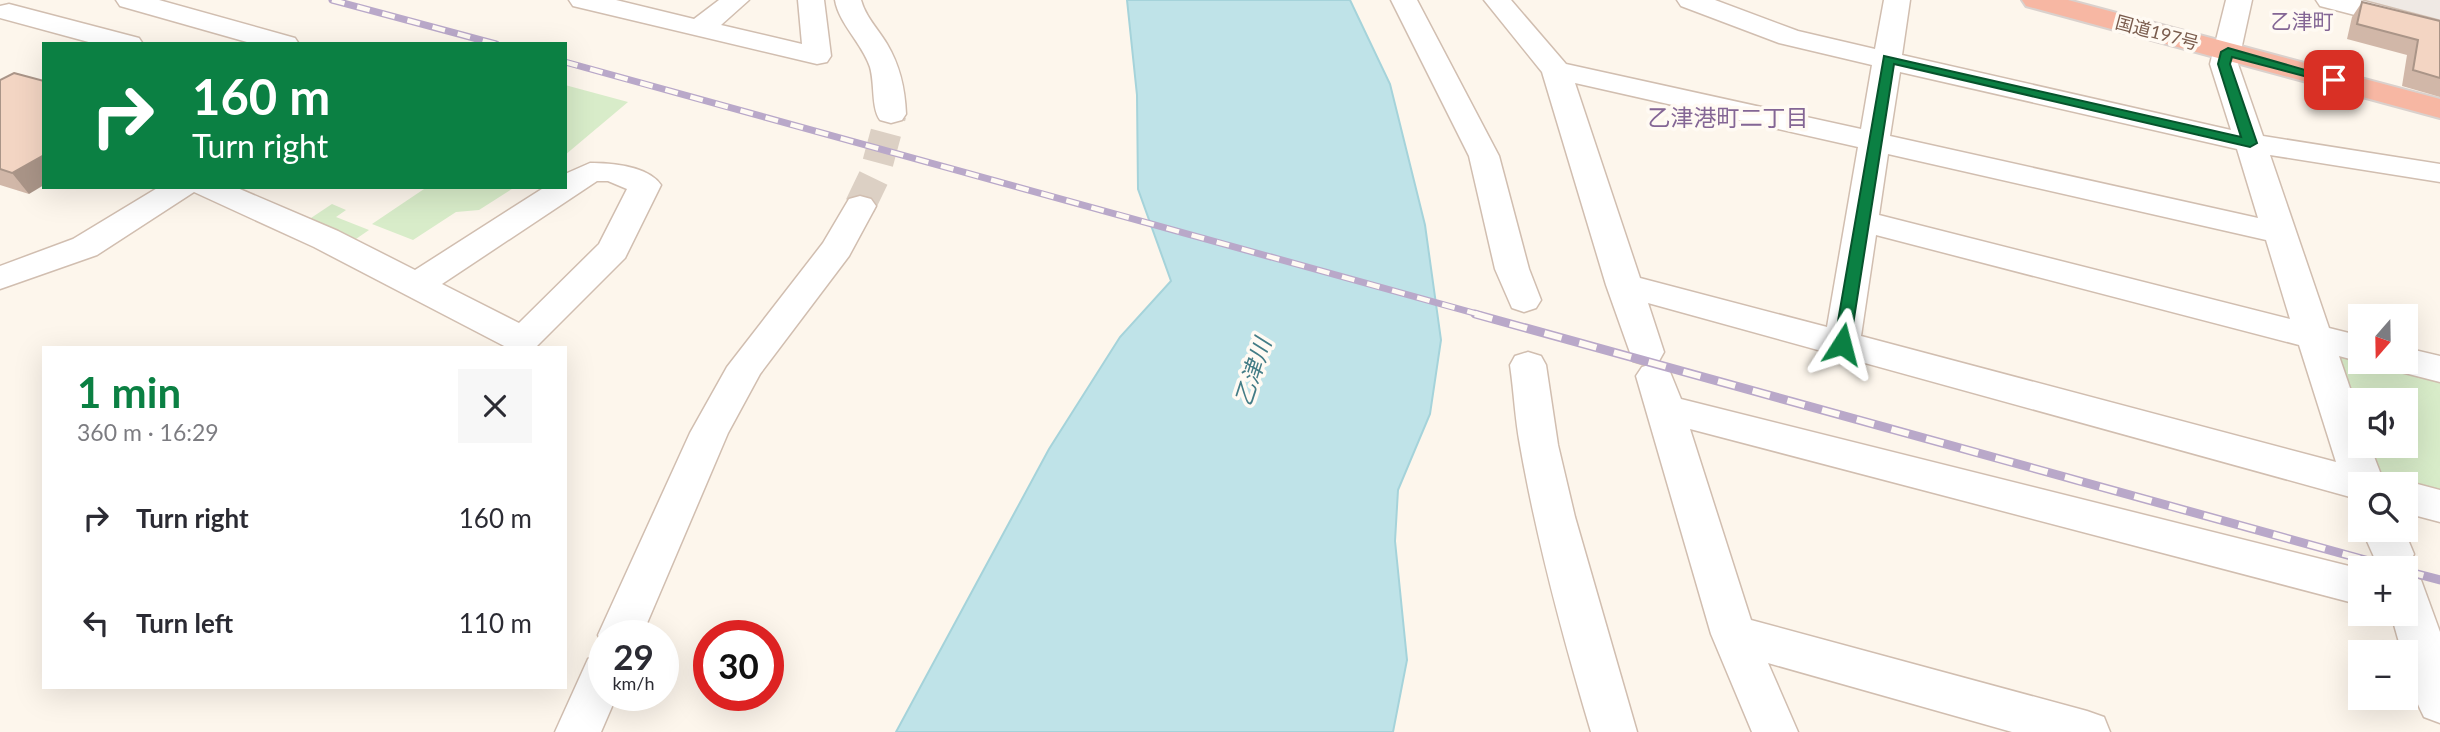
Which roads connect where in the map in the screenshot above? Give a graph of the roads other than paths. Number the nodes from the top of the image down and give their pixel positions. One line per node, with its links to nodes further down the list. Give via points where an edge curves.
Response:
1 (129, 0): 14 (street)
2 (582, 0): 15 (street)
3 (736, 0): 15 (street)
4 (811, 0): 15 (street, via 817,56)
5 (1405, 0): 40 (street, via 1484,156)
6 (1497, 0): 24 (street)
7 (1690, 0): 23 (street, via 1789,37)
8 (1898, 0): 23 (street)
9 (2036, 0): 21 (highway, 国道197号)
10 (2239, 0): 21 (street)
11 (2329, 0): 16 (street)
12 (849, 5): 22 (street); 26 (street, via 884,62 891,82)
13 (13, 10): 17 (street)
14 (227, 26): 19 (street); 20 (street)
15 (699, 28)
16 (2440, 29)
17 (72, 37): 18 (street)
18 (113, 42)
19 (199, 42)
20 (279, 42)
21 (2228, 52): 25 (highway, 国道197号); 28 (street, via 2224,64)
22 (854, 58)
23 (1889, 59): 27 (street); 28 (street)
24 (1556, 70): 27 (street); 39 (street)
25 (2440, 109)
26 (891, 114)
27 (1875, 142): 35 (street); 36 (street)
28 (2250, 143): 29 (street); 36 (street)
29 (2440, 173)
30 (567, 187): 38 (street, via 590,172 612,172 645,185 613,250 522,340)
31 (179, 189): 37 (street, via 85,247)
32 (212, 189): 38 (street)
33 (564, 189): 38 (street)
34 (860, 206): 53 (street, via 837,248 745,367 709,433)
35 (1862, 221): 41 (street); 42 (street)
36 (2279, 233): 41 (street)
37 (0, 278)
38 (417, 285)
39 (1623, 285): 42 (street); 47 (street)
40 (1524, 300)
41 (2313, 337): 43 (street); 48 (street)
42 (1842, 344): 49 (street)
43 (2348, 346)
44 (2418, 364): 46 (street)
45 (1528, 365): 59 (street, via 1538,442 1575,605)
46 (2440, 369)
47 (1656, 379): 52 (street); 55 (street)
48 (2359, 472)
49 (2348, 481)
50 (2418, 500): 51 (street)
51 (2440, 506)
52 (2348, 583)
53 (627, 620)
54 (2418, 623): 56 (street)
55 (1733, 634): 60 (street); 61 (street)
56 (2440, 702)
57 (588, 709): 58 (street)
58 (578, 732)
59 (1614, 732)
60 (1775, 732)
61 (2087, 732)

